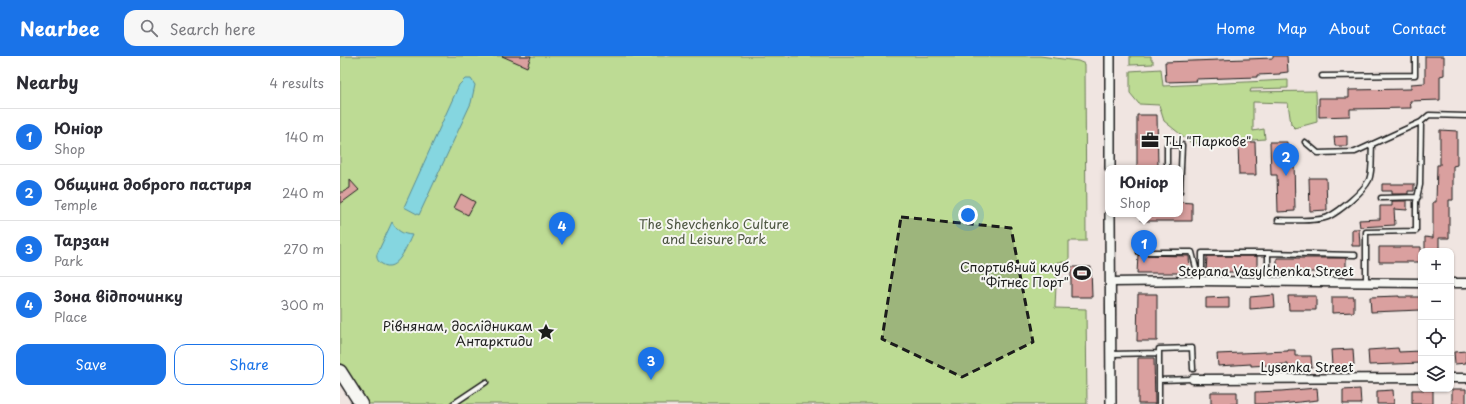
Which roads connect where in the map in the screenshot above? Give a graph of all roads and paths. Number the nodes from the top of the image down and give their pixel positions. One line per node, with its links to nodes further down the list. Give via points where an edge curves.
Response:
1 (1110, 56): 8 (street)
2 (1415, 56): 3 (lane, via 1415,75)
3 (1322, 76)
4 (1466, 116): 5 (lane, via 1429,115)
5 (1421, 122): 7 (lane); 11 (lane)
6 (1305, 142): 7 (lane, via 1318,153 1355,152)
7 (1372, 146): 14 (lane, via 1371,172 1368,180 1356,196 1344,206 1327,218)
8 (1110, 165)
9 (1167, 165): 10 (lane, via 1168,145 1182,145)
10 (1181, 165)
11 (1418, 197): 12 (lane); 21 (lane, via 1416,231 1366,232)
12 (1381, 198)
13 (1110, 217): 19 (street)
14 (1278, 220)
15 (1139, 252): 18 (lane, via 1192,252)
16 (1268, 253): 17 (lane); 18 (lane, via 1202,253); 20 (lane)
17 (1355, 255)
18 (1199, 278): 19 (street, Stepana Vasylchenka Street); 20 (street, Stepana Vasylchenka Street)
19 (1111, 282): 26 (street)
20 (1268, 282): 21 (street, Stepana Vasylchenka Street)
21 (1366, 282): 22 (street, Stepana Vasylchenka Street)
22 (1418, 283)
23 (1454, 283): 24 (street)
24 (1466, 284)
25 (1158, 353): 26 (lane); 27 (lane, via 1159,349 1192,348); 33 (lane)
26 (1111, 354): 37 (street)
27 (1193, 369)
28 (340, 371): 35 (main road)
29 (1418, 378): 32 (street, Lysenka Street)
30 (1454, 378): 31 (street)
31 (1466, 378)
32 (1193, 379): 33 (lane)
33 (1159, 380): 38 (lane)
34 (486, 382): 36 (lane)
35 (361, 404)
36 (453, 404)
37 (1111, 404)
38 (1159, 404)

